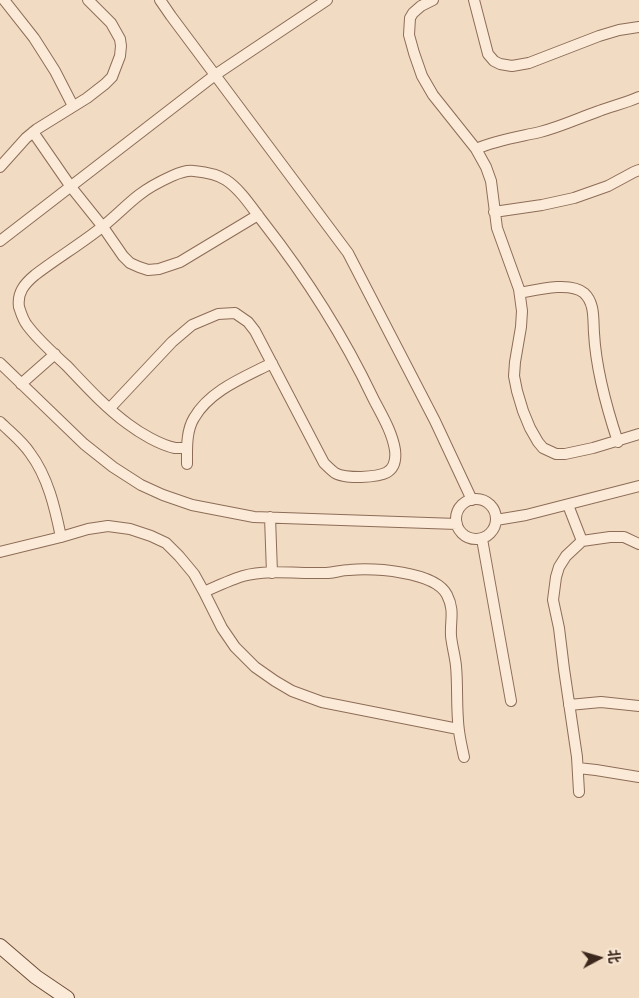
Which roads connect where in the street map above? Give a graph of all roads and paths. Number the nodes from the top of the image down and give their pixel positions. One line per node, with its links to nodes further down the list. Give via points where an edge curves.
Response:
1 (4, 0): 10 (street, via 34,38)
2 (88, 0): 10 (street, via 117,32 120,56 112,77)
3 (160, 0): 8 (street)
4 (327, 0): 8 (street)
5 (433, 0): 12 (street, via 410,18 411,44 432,95)
6 (474, 0): 7 (street, via 488,54 500,64 512,66 529,63 598,36)
7 (639, 27)
8 (215, 75): 15 (street); 32 (street, via 348,253)
9 (639, 97): 12 (street, via 561,126 491,142)
10 (73, 106): 11 (street)
11 (33, 132): 13 (street); 15 (street)
12 (476, 149): 16 (street, via 491,182)
13 (0, 167)
14 (639, 170): 16 (street, via 574,198)
15 (71, 187): 18 (street); 19 (street)
16 (494, 212): 20 (street)
17 (258, 215): 18 (street, via 180,262 148,270 130,263); 18 (street, via 237,189 225,180 187,170 140,194); 23 (street, via 322,303 364,379 391,434 395,455 393,467 381,476 351,477 336,474 328,468)
18 (103, 227): 21 (street, via 41,270 25,283 19,295 21,314 27,324)
19 (0, 241)
20 (520, 293): 28 (street, via 565,287 583,292 590,302 596,362); 28 (street, via 521,326 514,376 523,411 538,442 556,454)
21 (55, 354): 24 (street); 25 (street)
22 (0, 363): 24 (street)
23 (272, 364): 25 (street, via 248,322 234,313 218,314 192,325 172,342); 29 (street, via 213,396 193,419)
24 (21, 384): 34 (street, via 84,444 141,485 192,505)
25 (110, 408): 29 (street, via 128,424 163,444)
26 (0, 422): 37 (street, via 30,452 41,470)
27 (639, 434): 28 (street)
28 (618, 442)
29 (187, 448): 30 (street)
30 (187, 464)
31 (639, 486): 33 (street)
32 (472, 500): 35 (street, via 481,500 492,507); 36 (street, via 458,511)
33 (568, 505): 35 (street); 39 (street)
34 (270, 517): 36 (street); 42 (street)
35 (496, 520): 38 (street, via 492,532)
36 (457, 524): 38 (street, via 464,535)
37 (61, 537): 41 (street); 43 (street, via 108,526 151,536 166,543 179,556)
38 (482, 539): 44 (street)
39 (582, 541): 40 (street, via 624,537); 45 (street, via 559,567 554,586 553,600)
40 (639, 544)
41 (0, 552)
42 (272, 573): 43 (street, via 243,576); 47 (street, via 373,569 424,578 444,589 452,608)
43 (204, 592): 47 (street, via 235,648 255,667 292,691 322,702)
44 (511, 701)
45 (569, 705): 46 (street, via 601,702); 49 (street)
46 (639, 706)
47 (458, 729): 48 (street)
48 (464, 757)
49 (578, 768): 50 (street); 51 (street)
50 (639, 777)
51 (579, 792)
52 (0, 946): 53 (main road)
53 (67, 998)

